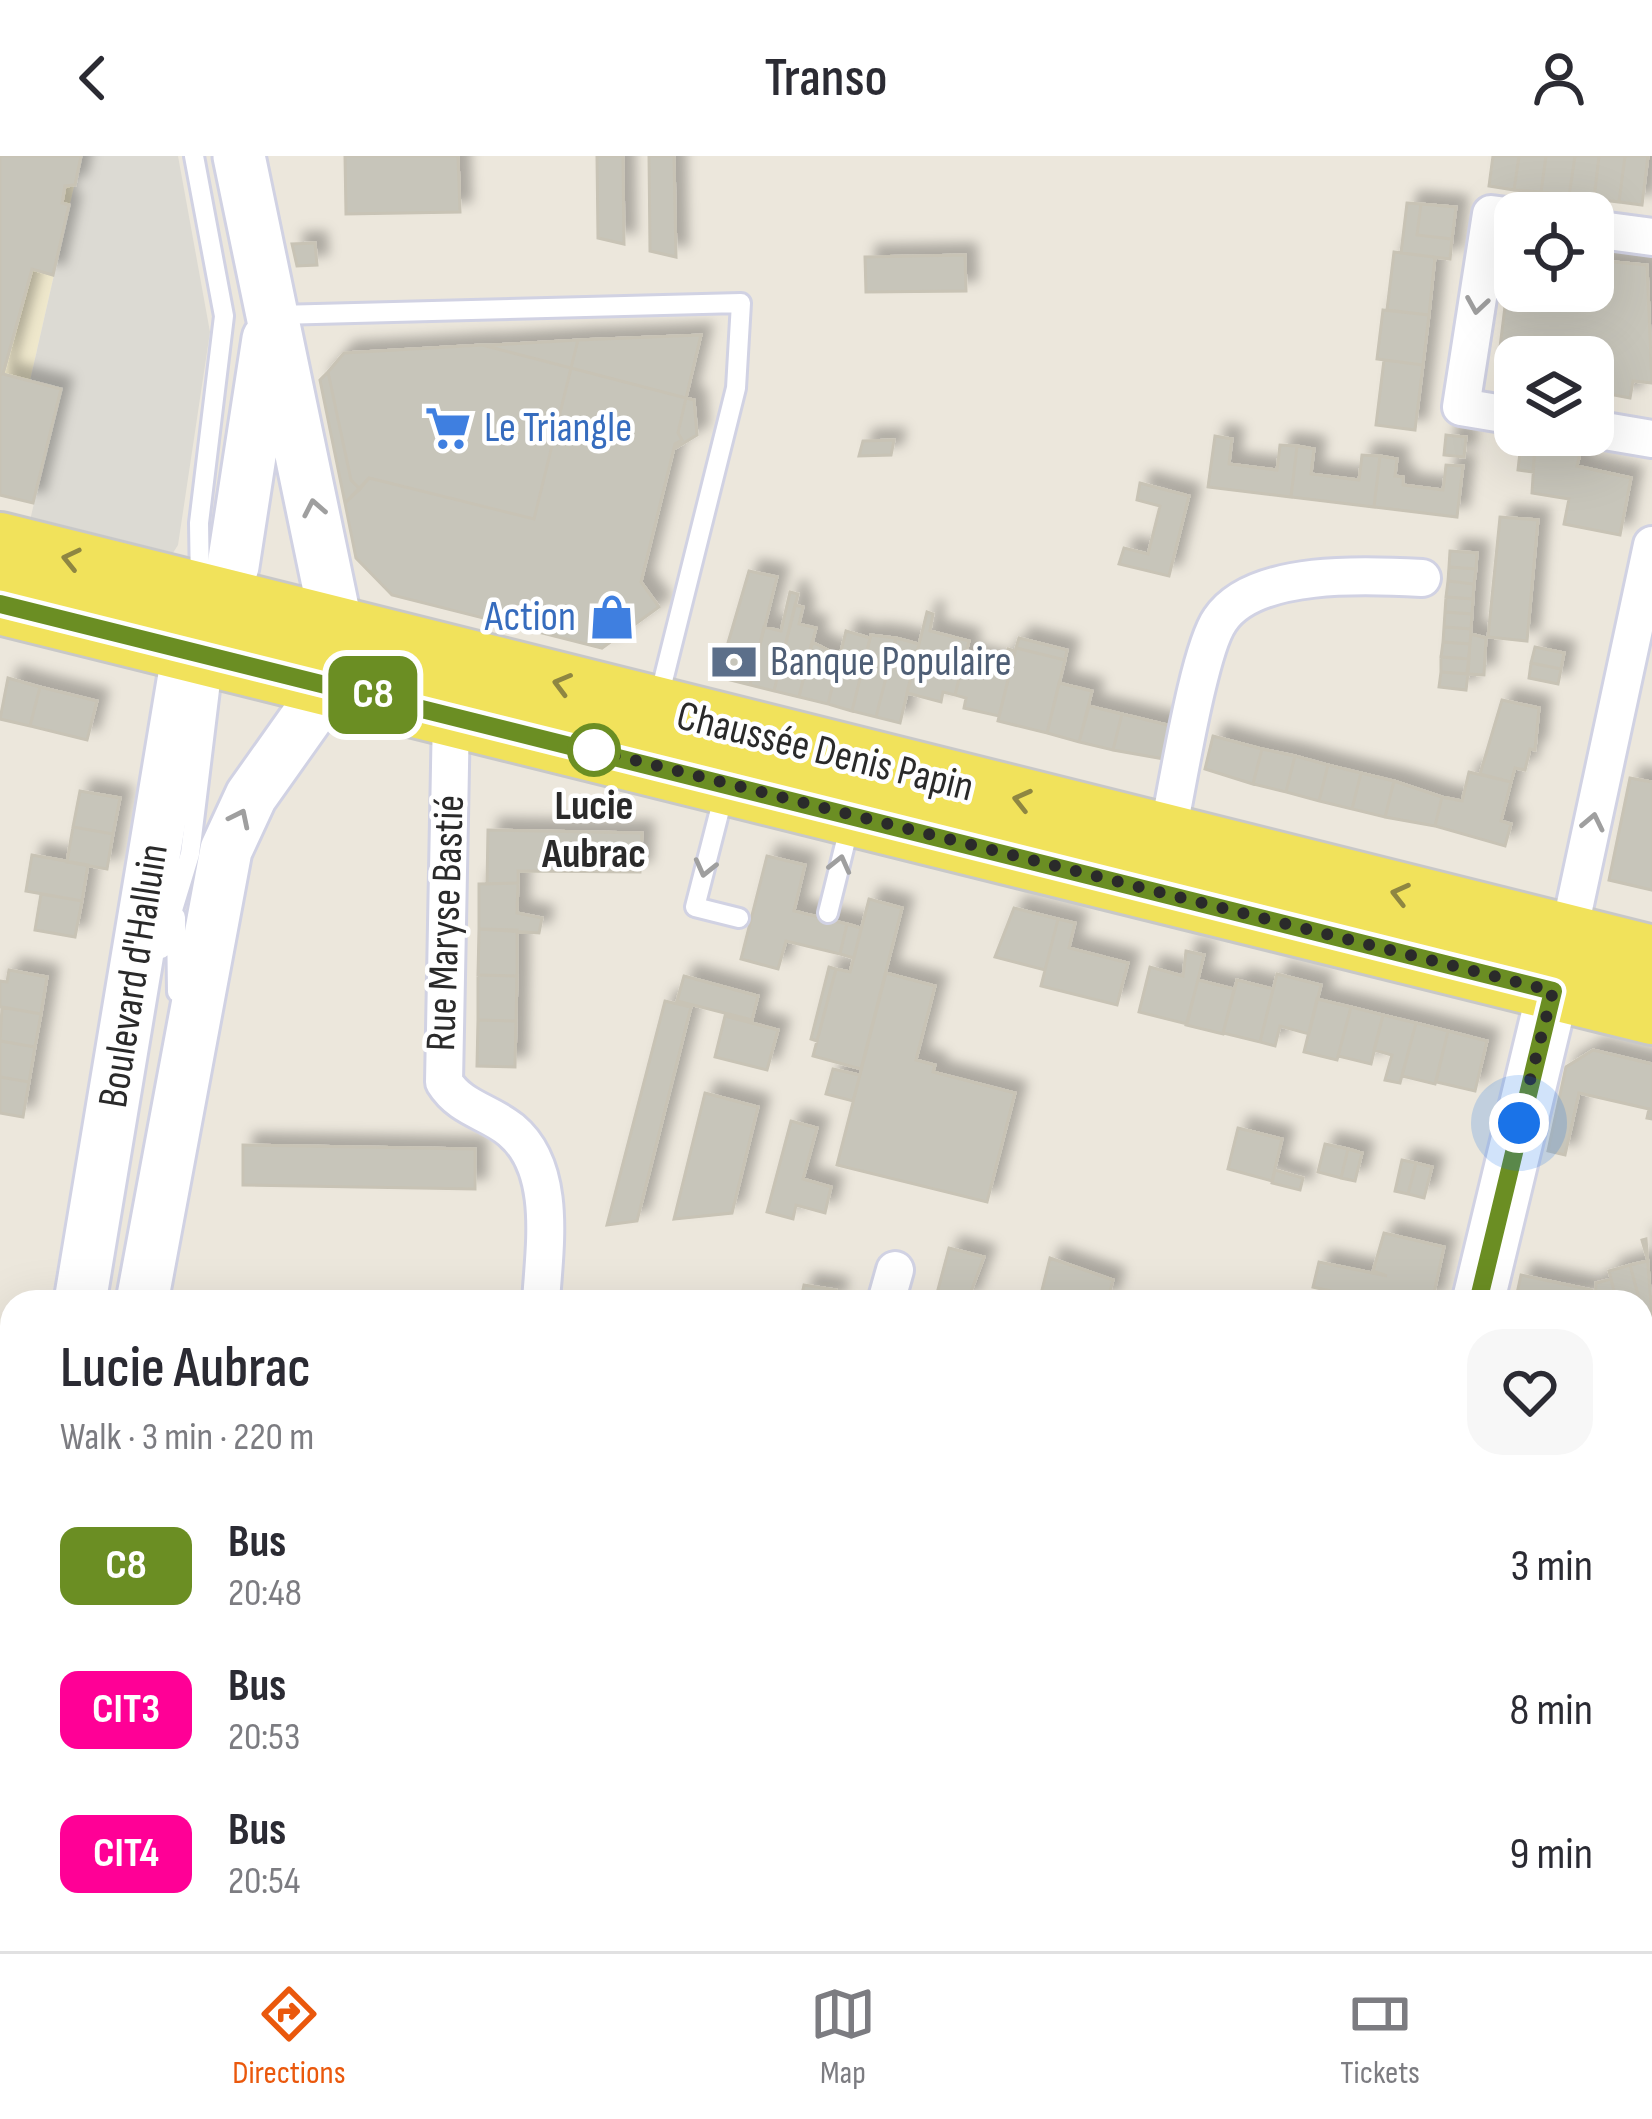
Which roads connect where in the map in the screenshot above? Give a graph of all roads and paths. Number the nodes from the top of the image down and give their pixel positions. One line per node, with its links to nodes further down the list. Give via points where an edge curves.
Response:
1 (194, 156): 15 (lane, via 224,316 197,560)
2 (239, 156): 6 (main road)
3 (1494, 215): 7 (street, one-way to 7, via 1461,406)
4 (1614, 232): 5 (street)
5 (1652, 237)
6 (272, 315): 14 (main road, one-way to 6); 15 (main road, Boulevard d'Halluin, via 239,535); 17 (lane, via 741,303 736,388)
7 (1494, 412)
8 (1614, 433): 9 (street)
9 (1652, 439)
10 (0, 543): 15 (main road, Chaussée Denis Papin, one-way to 10)
11 (1652, 545): 25 (street, one-way to 11)
12 (1422, 578): 21 (street, via 1355,574 1263,590 1231,608 1212,636)
13 (0, 604): 15 (main road, Chaussée Denis Papin)
14 (336, 623): 15 (main road, Chaussée Denis Papin); 16 (main road); 17 (main road, Chaussée Denis Papin, one-way to 14)
15 (202, 624): 16 (main road, Chaussée Denis Papin); 22 (lane, via 177,814); 27 (main road, Boulevard d'Halluin)
16 (327, 684): 18 (main road, Chaussée Denis Papin); 30 (main road, Boulevard d'Halluin, one-way to 16, via 226,850 251,796)
17 (656, 710): 21 (main road, Chaussée Denis Papin, one-way to 17)
18 (451, 714): 19 (main road, Chaussée Denis Papin); 31 (street, Rue Maryse Bastié, via 444,1082 462,1104 512,1131 530,1155 544,1213)
19 (726, 785): 20 (main road, Chaussée Denis Papin); 24 (lane, one-way to 24, via 695,907)
20 (853, 814): 23 (lane, one-way to 20); 25 (main road, Chaussée Denis Papin)
21 (1167, 836): 25 (main road, Chaussée Denis Papin, one-way to 21)
22 (176, 908): 28 (lane, via 153,972); 29 (lane, via 178,998)
23 (828, 913)
24 (739, 918)
25 (1610, 954): 26 (main road, Chaussée Denis Papin); 32 (main road)
26 (1652, 1014)
27 (82, 1290)
28 (98, 1290)
29 (130, 1290)
30 (144, 1290)
31 (542, 1290)
32 (1483, 1290)

